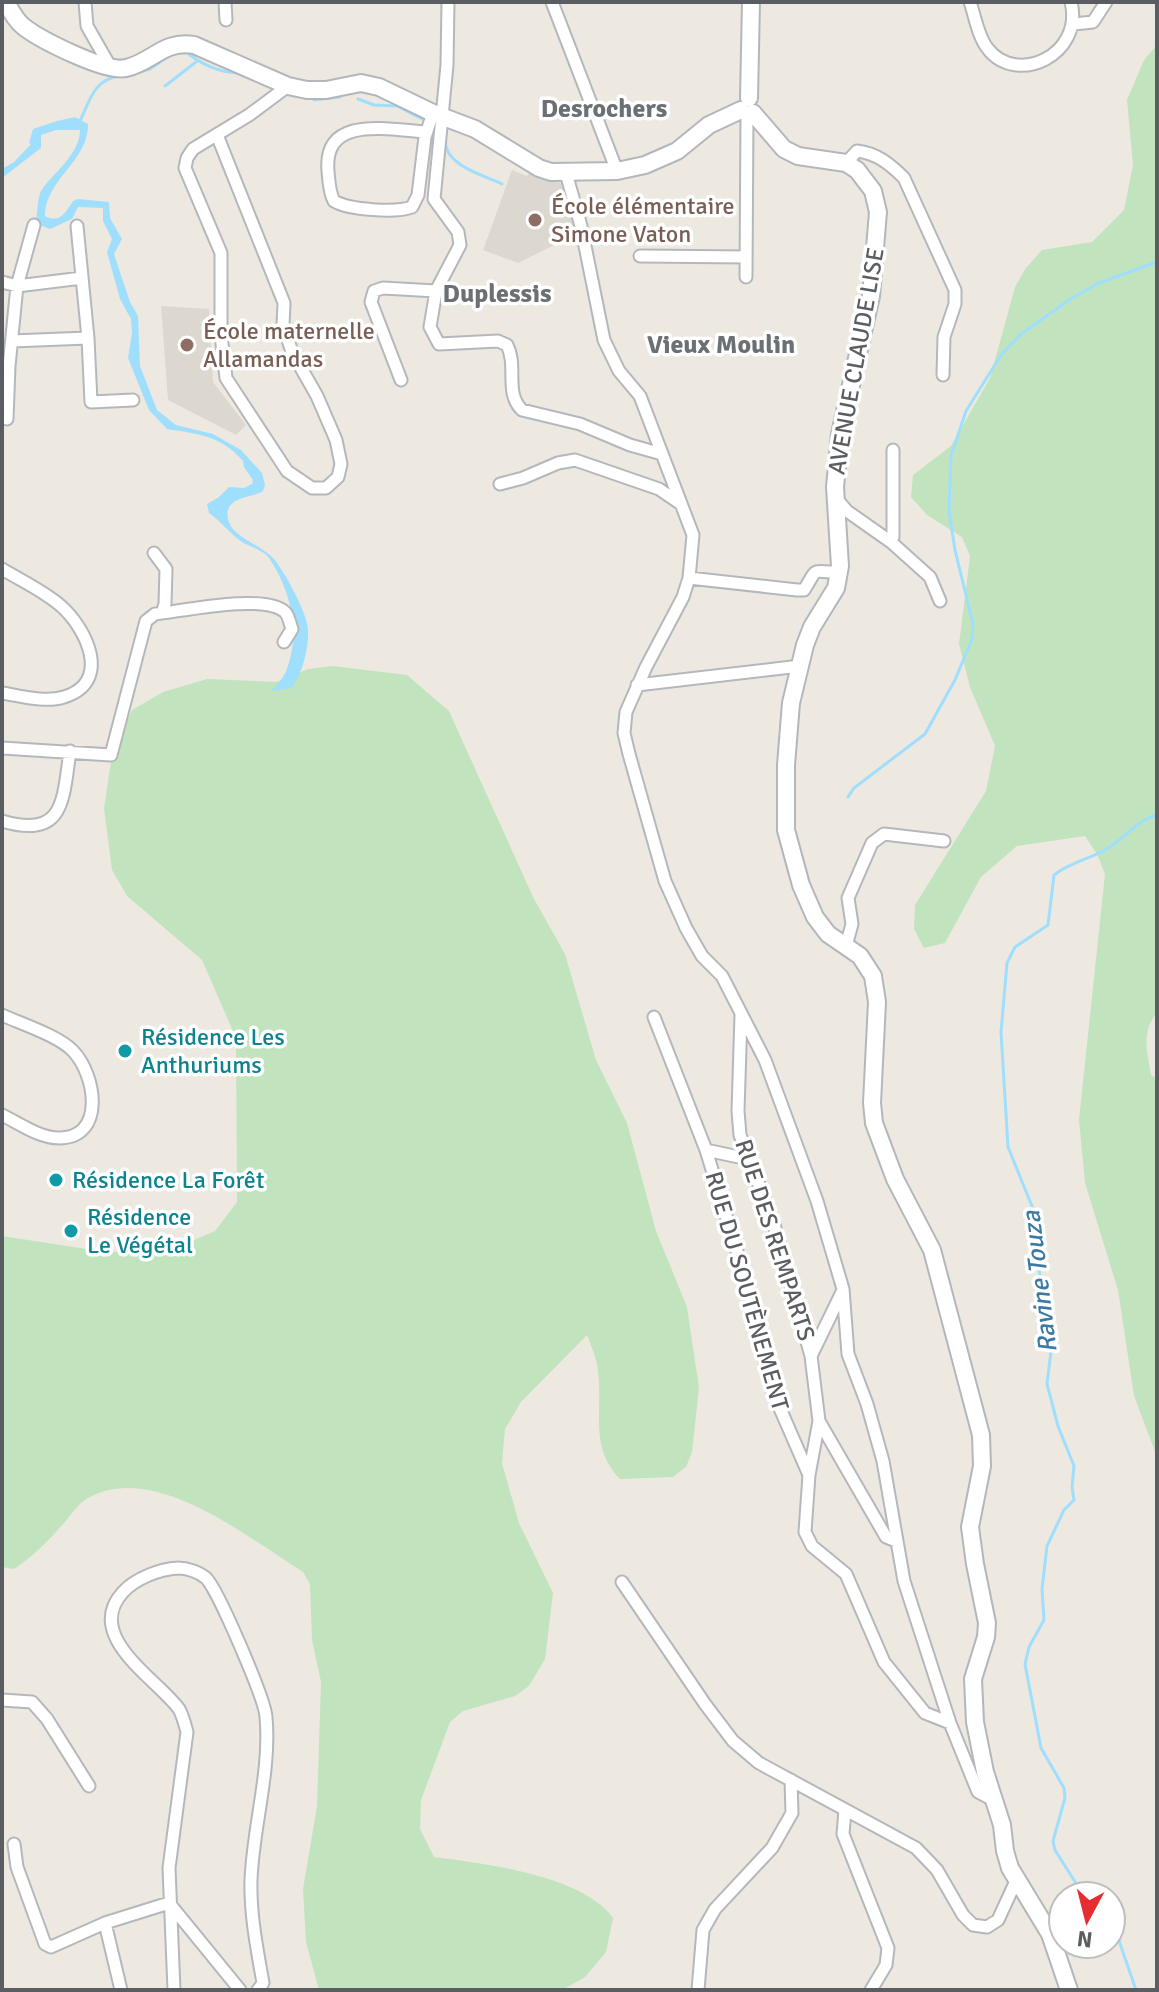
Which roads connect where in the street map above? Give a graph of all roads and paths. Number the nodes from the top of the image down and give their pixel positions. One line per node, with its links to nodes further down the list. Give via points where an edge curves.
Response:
1 (6, 2): 12 (street, via 23,26)
2 (85, 2): 12 (street, via 87,26)
3 (225, 2): 10 (street)
4 (448, 2): 15 (street)
5 (552, 2): 19 (street)
6 (751, 2): 14 (street)
7 (970, 2): 11 (street, via 988,49 1010,63 1047,60)
8 (1071, 2): 11 (street)
9 (1106, 2): 11 (street, via 1093,22)
10 (226, 20)
11 (1074, 24)
12 (111, 68): 13 (street, via 129,68 183,43)
13 (288, 86): 15 (street, via 326,90 369,84); 17 (street)
14 (747, 109): 18 (street, via 784,149); 19 (street, via 709,125 677,151); 24 (street)
15 (438, 116): 16 (street); 20 (street, via 494,139 545,171); 29 (street, via 434,199 458,232 460,245)
16 (426, 132): 16 (street, via 412,207 402,211 334,201 327,159 336,138 369,128)
17 (217, 135): 17 (street, via 284,303 283,325 292,352 336,440 341,464 338,477 326,488 312,488 287,471 226,378 221,253 185,168 193,149)
18 (846, 163): 32 (street, via 857,151 866,152 904,178 955,290 944,337); 39 (street, AVENUE CLAUDE LISE, via 873,191 878,212 871,296 840,434)
19 (617, 171): 20 (street)
20 (566, 173): 37 (street, via 604,340 619,371 640,396)
21 (34, 225): 28 (street)
22 (77, 226): 26 (street)
23 (640, 256): 24 (street)
24 (746, 257): 25 (street)
25 (746, 277)
26 (82, 278): 28 (street); 30 (street)
27 (2, 282): 28 (street)
28 (17, 286): 31 (street)
29 (436, 291): 33 (street, via 374,291 371,302); 37 (street, via 432,335 439,344 507,345 512,396 522,410 580,424)
30 (88, 338): 31 (street); 34 (street, via 91,402)
31 (12, 341): 35 (street)
32 (943, 375)
33 (401, 380)
34 (133, 400)
35 (7, 419)
36 (893, 450): 41 (street)
37 (662, 454): 40 (street)
38 (500, 484): 40 (street, via 563,461 580,461 659,489)
39 (836, 498): 41 (street); 44 (street, AVENUE CLAUDE LISE)
40 (684, 506): 45 (street, via 693,535)
41 (891, 542): 46 (street, via 930,577)
42 (154, 553): 47 (street, via 166,569)
43 (2, 569): 51 (street, via 63,607 86,637 91,660 86,681 65,697)
44 (839, 573): 45 (street, via 811,573 806,587 797,590); 49 (street, AVENUE CLAUDE LISE, via 836,588 812,627)
45 (689, 578): 50 (street)
46 (940, 601)
47 (162, 613): 48 (street, via 240,604 275,607 286,613 292,629); 53 (street, via 146,621 111,755)
48 (284, 642)
49 (800, 666): 50 (street); 56 (street, AVENUE CLAUDE LISE, via 791,703 786,830 815,917)
50 (637, 685): 57 (street, via 624,733 665,881 702,956 722,976)
51 (2, 693)
52 (2, 748): 53 (street)
53 (70, 751): 54 (street, via 61,802 51,818 30,828)
54 (2, 821)
55 (944, 841): 56 (street, via 884,834 872,843 848,898 852,924)
56 (846, 946): 73 (street, AVENUE CLAUDE LISE, via 869,968 875,988 874,1123 895,1179 932,1250 981,1435 982,1466 970,1527 987,1623 972,1694)
57 (741, 1010): 62 (street, RUE DES REMPARTS, via 738,1111); 63 (street, via 817,1201)
58 (2, 1015): 60 (street, via 73,1050 90,1080 94,1104 86,1125 63,1138 47,1137)
59 (654, 1017): 61 (street, RUE DU SOUTÈNEMENT)
60 (2, 1115)
61 (706, 1150): 62 (street); 66 (street, RUE DU SOUTÈNEMENT, via 772,1390)
62 (748, 1159): 64 (street, RUE DES REMPARTS, via 773,1221)
63 (843, 1289): 64 (street); 67 (street, via 848,1354 883,1461)
64 (811, 1356): 65 (street, RUE DES REMPARTS)
65 (819, 1421): 66 (street); 67 (street, RUE DES REMPARTS, via 886,1537)
66 (809, 1475): 70 (street, via 805,1532 812,1546 846,1574 884,1662 925,1713)
67 (896, 1541): 70 (street)
68 (622, 1582): 71 (street, via 733,1741)
69 (2, 1700): 72 (street, via 32,1702)
70 (950, 1723): 73 (street, via 978,1792)
71 (791, 1780): 74 (street); 83 (street, via 792,1813 772,1848 715,1909 703,1930)
72 (89, 1786)
73 (993, 1800): 76 (street, AVENUE CLAUDE LISE)
74 (845, 1810): 76 (street, via 916,1848 973,1925 987,1927 998,1920); 84 (street, via 843,1834 888,1948 886,1965)
75 (14, 1844): 78 (street, via 45,1944 51,1947)
76 (1016, 1881): 85 (street, AVENUE CLAUDE LISE, via 1050,1934)
77 (169, 1903): 78 (street); 80 (street); 81 (street); 82 (street, via 187,1732 180,1711 121,1647 112,1615 126,1588 168,1568 187,1568 206,1578 224,1608 266,1714 251,1879 263,1983)
78 (105, 1923): 79 (street)
79 (121, 1990)
80 (174, 1990)
81 (240, 1990)
82 (258, 1990)
83 (698, 1990)
84 (871, 1990)
85 (1069, 1990)

